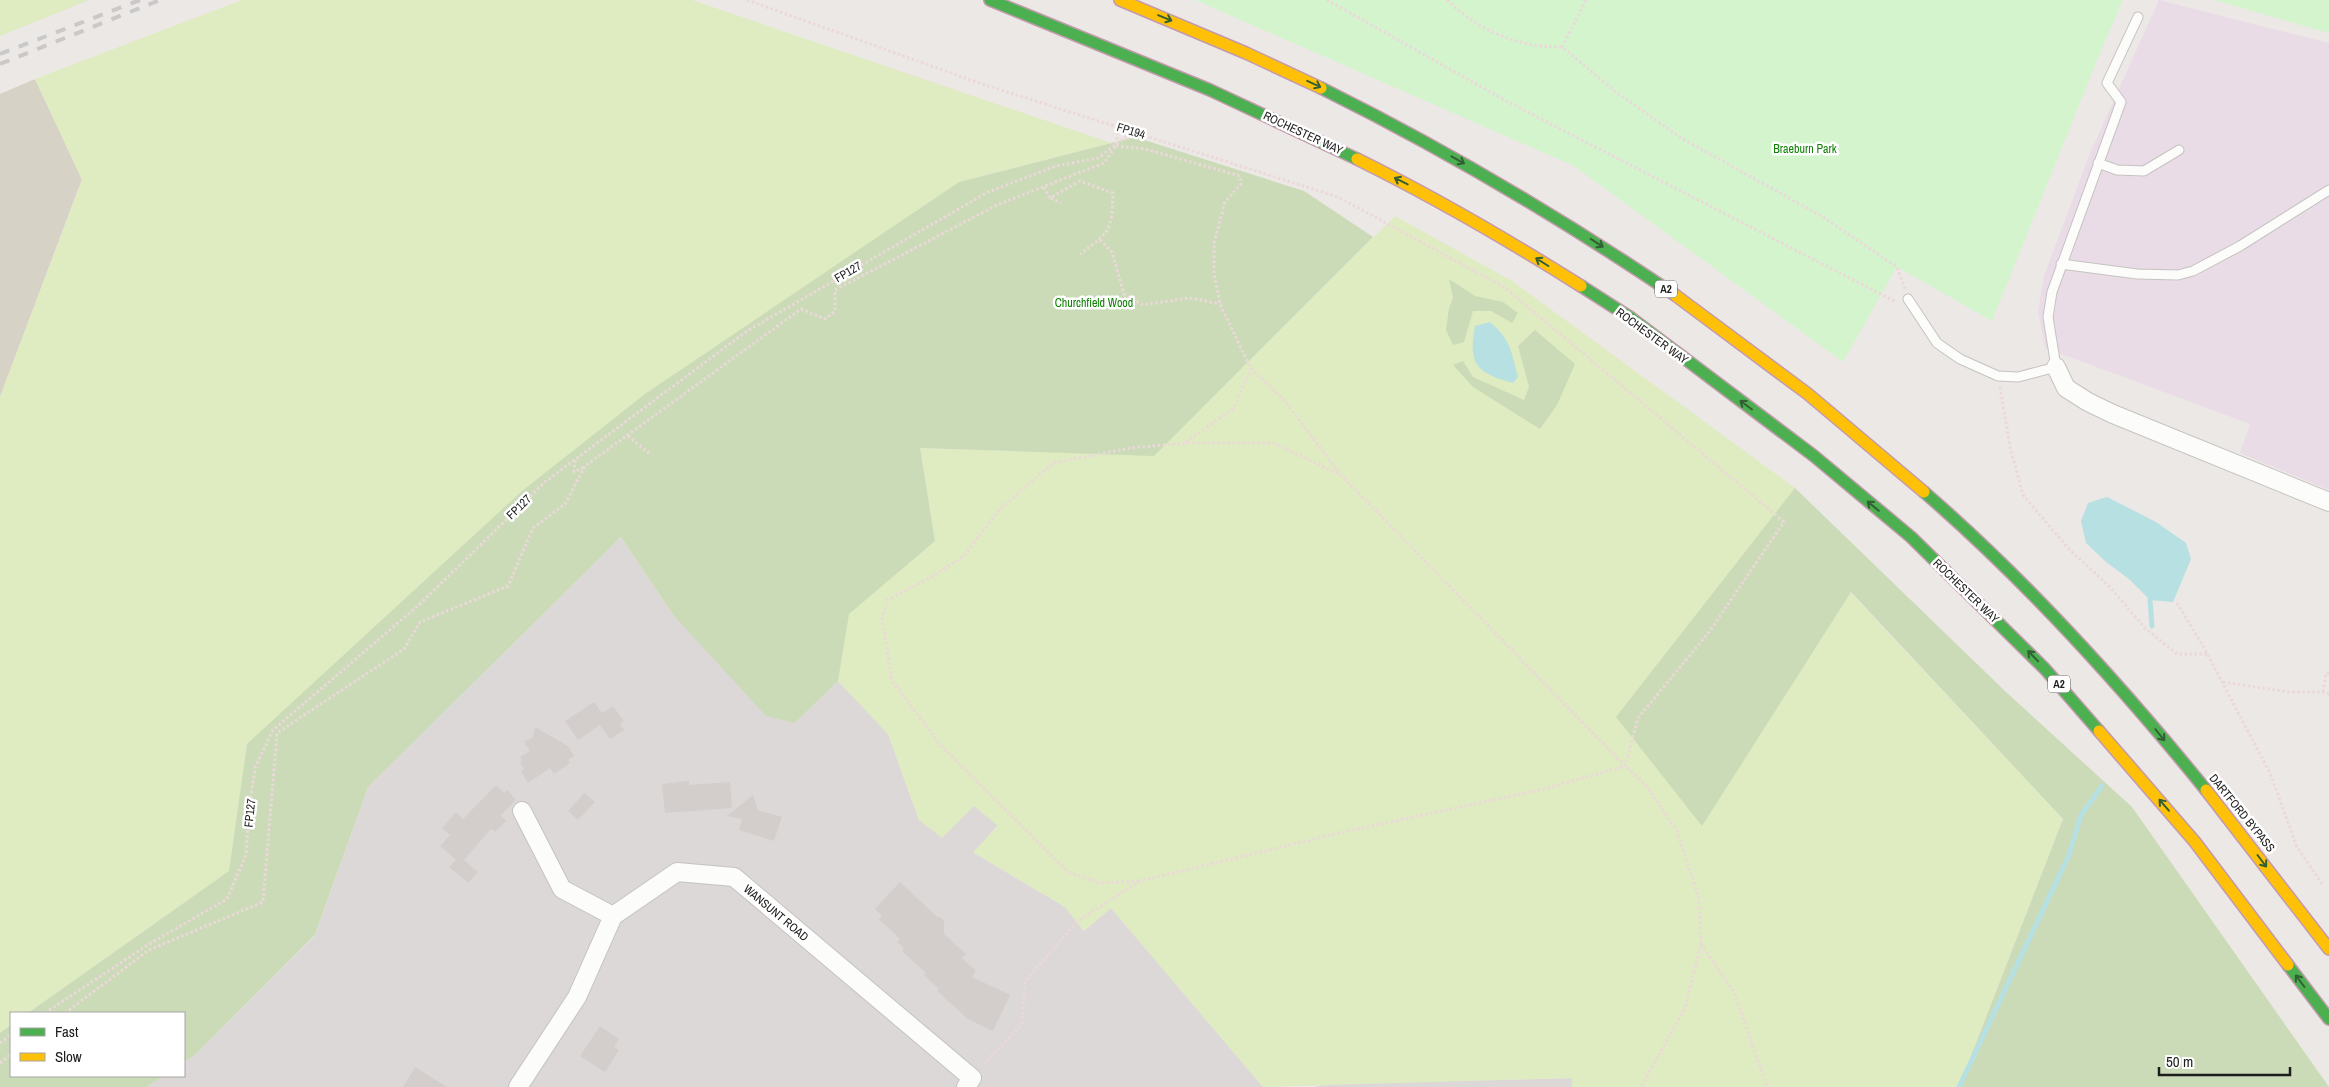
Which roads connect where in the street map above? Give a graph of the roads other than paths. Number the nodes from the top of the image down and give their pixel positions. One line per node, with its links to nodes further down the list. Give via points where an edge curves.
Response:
1 (990, 0): 14 (highway, ROCHESTER WAY / A2, one-way to 1, via 2195,842 2045,668 1911,538 1814,456 1631,318 1501,236 1406,183 1210,90)
2 (1120, 0): 13 (highway, DARTFORD BYPASS / A2, one-way to 13, via 1216,39 1332,93 1428,143 1524,197 1632,265 1733,335 1924,491 2014,576 2129,697 2248,841)
3 (2138, 17): 5 (lane, via 2107,83 2121,102)
4 (2179, 150): 5 (lane, via 2144,171 2116,170)
5 (2098, 163): 7 (lane)
6 (2329, 190): 7 (lane, via 2240,246 2178,276)
7 (2061, 264): 9 (lane, via 2048,318)
8 (1908, 299): 9 (lane, via 1937,343 1960,359 1998,376 2018,377)
9 (2056, 367): 10 (street, via 2066,388 2088,402)
10 (2329, 502)
11 (522, 811): 12 (street, via 562,889)
12 (613, 916): 15 (street, WANSUNT ROAD, via 677,872 734,876); 16 (street, via 577,997)
13 (2329, 949)
14 (2329, 1020)
15 (968, 1082)
16 (518, 1087)

